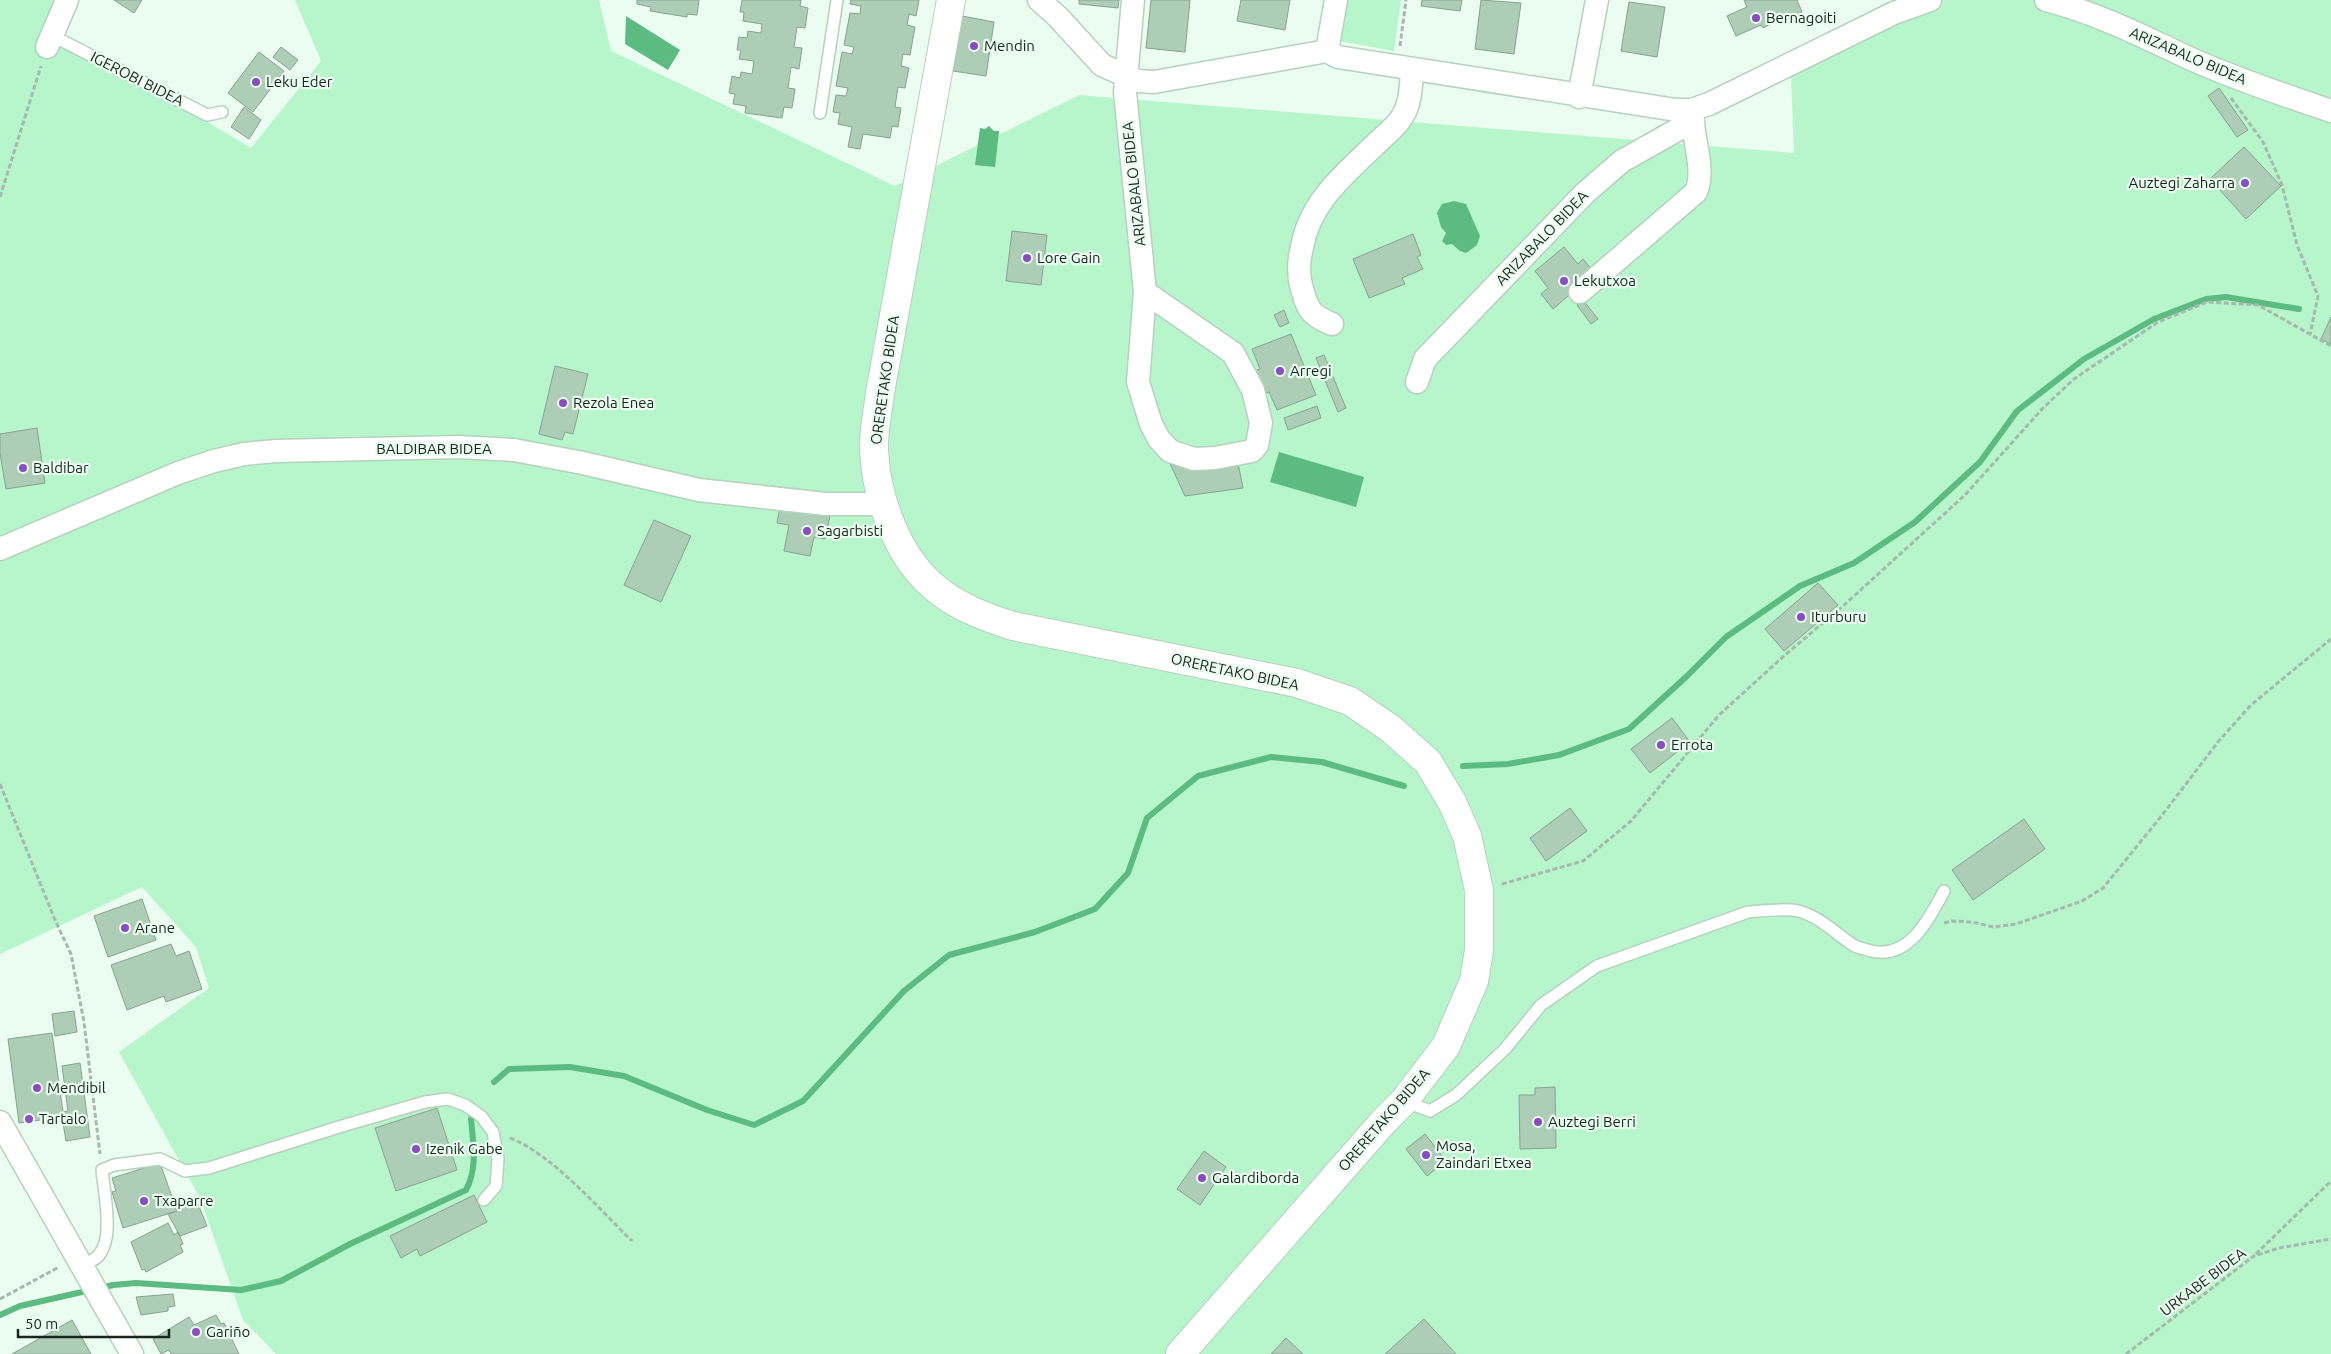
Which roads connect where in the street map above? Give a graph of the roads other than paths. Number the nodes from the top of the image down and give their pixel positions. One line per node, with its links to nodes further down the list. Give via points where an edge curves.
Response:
1 (67, 0): 11 (street)
2 (837, 0): 18 (lane)
3 (951, 0): 24 (main road, ORERETAKO BIDEA, via 880,393 874,448)
4 (1039, 0): 10 (street)
5 (1133, 0): 14 (street, ARIZABALO BIDEA)
6 (1336, 0): 12 (street)
7 (1597, 0): 15 (street)
8 (1930, 0): 19 (street, ARIZABALO BIDEA, via 1894,12)
9 (2046, 0): 16 (street, ARIZABALO BIDEA, via 2154,40 2192,59 2285,96)
10 (1059, 8): 14 (street, via 1102,65)
11 (50, 41): 17 (lane, IGEROBI BIDEA, via 207,115)
12 (1327, 51): 13 (street, ARIZABALO BIDEA, via 1338,58); 14 (street, via 1154,82)
13 (1404, 68): 15 (street, ARIZABALO BIDEA); 22 (street, via 1411,96 1402,118 1329,190 1312,213 1304,233 1299,260 1306,307 1318,318)
14 (1126, 77): 20 (street, ARIZABALO BIDEA)
15 (1580, 97): 19 (street, ARIZABALO BIDEA)
16 (2331, 111)
17 (222, 112)
18 (820, 113)
19 (1692, 115): 21 (street, via 1699,162 1696,192); 23 (street, ARIZABALO BIDEA, via 1622,161 1585,193 1425,359)
20 (1145, 292): 20 (street, ARIZABALO BIDEA, via 1138,382 1159,439 1170,451 1194,459 1252,451 1261,434 1261,422 1253,390 1233,353)
21 (1580, 292)
22 (1332, 324)
23 (1416, 382)
24 (882, 504): 25 (street, BALDIBAR BIDEA, via 826,504 699,490 514,450 459,447 276,451 244,454 178,473); 27 (main road, ORERETAKO BIDEA, via 896,537 916,567 934,587 981,616 1013,626 1297,683 1350,701 1391,729 1428,762 1452,802 1467,836 1479,890 1479,950 1474,981 1446,1046)
25 (0, 549)
26 (1944, 891): 27 (lane, via 1925,926 1906,945 1880,953 1854,946 1830,926 1798,911 1748,912 1597,966 1540,1005 1505,1049 1456,1095 1430,1111)
27 (1404, 1101): 32 (main road, ORERETAKO BIDEA)
28 (0, 1122): 30 (street)
29 (484, 1200): 30 (lane, via 496,1186 498,1159 493,1132 482,1116 465,1105 448,1099 425,1102 209,1168 185,1172 160,1159 114,1165 102,1170 108,1228 102,1251 88,1263)
30 (81, 1263): 31 (street)
31 (132, 1354)
32 (1180, 1354)

